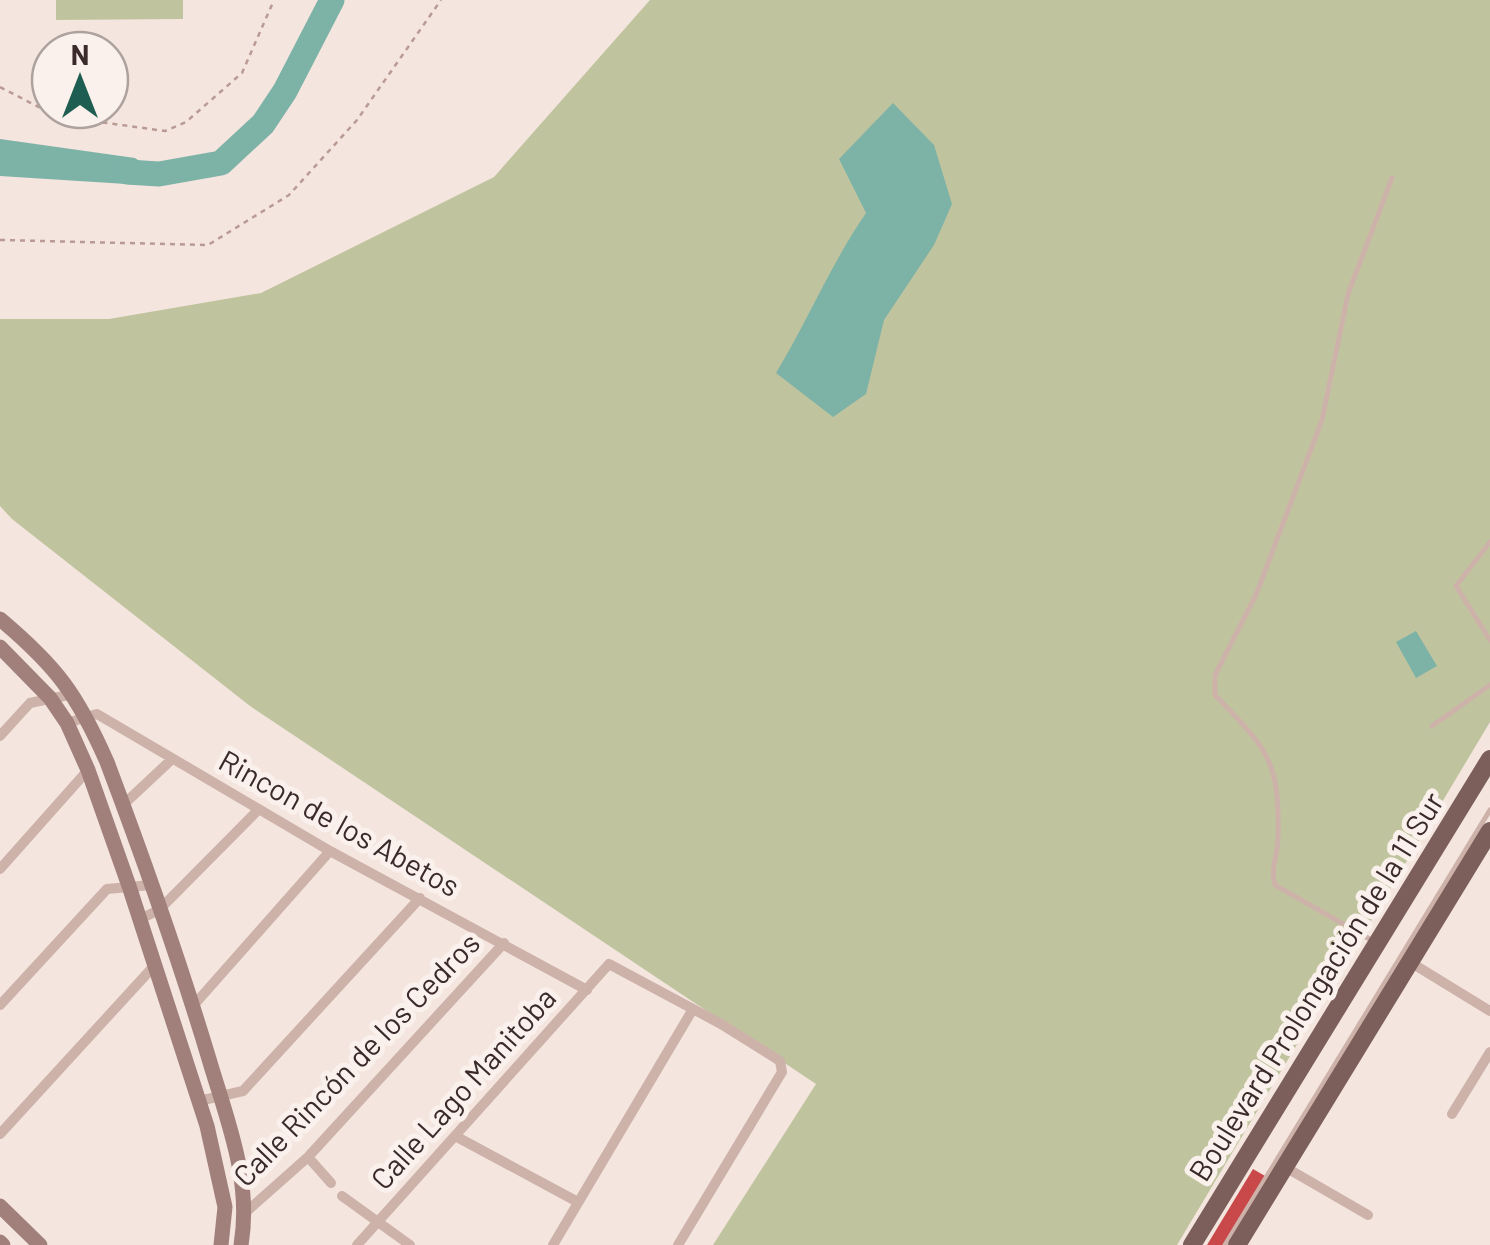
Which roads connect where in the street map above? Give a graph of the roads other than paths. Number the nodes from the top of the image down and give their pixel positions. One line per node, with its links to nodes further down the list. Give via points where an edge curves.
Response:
1 (1392, 178): 28 (lane, via 1348,294 1322,420 1256,595 1213,685 1273,766 1279,790 1275,885)
2 (1490, 542): 4 (lane, via 1456,586)
3 (0, 619): 7 (street)
4 (1490, 640)
5 (0, 646): 8 (street)
6 (1490, 685): 11 (lane)
7 (74, 694): 8 (street); 9 (street)
8 (50, 698): 10 (street); 12 (street, via 30,703)
9 (86, 716): 10 (street); 13 (street, Rincon de los Abetos, via 109,720); 16 (street)
10 (67, 722): 15 (street)
11 (1432, 726)
12 (0, 736)
13 (171, 760): 16 (street); 17 (street, Rincon de los Abetos)
14 (1490, 761): 28 (main road, Boulevard Prolongación de la 11 Sur); 60 (lane)
15 (88, 770): 21 (street); 23 (street)
16 (123, 804): 22 (street)
17 (259, 809): 20 (street, Rincon de los Abetos); 25 (street)
18 (1490, 810): 61 (lane)
19 (1490, 831): 29 (main road)
20 (330, 852): 24 (street, Rincon de los Abetos); 33 (street)
21 (0, 869)
22 (151, 885): 23 (street); 25 (street)
23 (129, 886): 26 (street); 32 (street, via 107,890)
24 (420, 898): 27 (street, Rincon de los Abetos); 39 (street, via 243,1092)
25 (160, 910): 26 (street); 33 (street)
26 (140, 918): 30 (street)
27 (504, 943): 31 (street, Rincon de los Abetos); 44 (street, Calle Rincón de los Cedros)
28 (1376, 943): 60 (main road, Boulevard Prolongación de la 11 Sur)
29 (1410, 962): 35 (street); 45 (main road)
30 (154, 966): 38 (street); 42 (street)
31 (587, 990): 34 (street, Calle Lago Manitoba, via 607,965); 43 (street, Calle Lago Manitoba)
32 (0, 1006)
33 (193, 1006): 37 (street)
34 (693, 1009): 48 (street); 59 (street, via 780,1061 782,1072)
35 (1490, 1011)
36 (1490, 1052): 41 (street)
37 (210, 1065): 38 (street); 39 (street)
38 (191, 1073): 40 (street)
39 (222, 1098): 40 (street); 50 (street)
40 (200, 1101): 54 (street, via 222,1188)
41 (1452, 1114)
42 (0, 1134)
43 (457, 1137): 48 (street); 52 (street, Calle Lago Manitoba)
44 (308, 1156): 46 (street); 50 (street, Calle Rincón de los Cedros)
45 (1285, 1167): 51 (street); 62 (main road)
46 (331, 1183)
47 (342, 1196): 52 (street)
48 (576, 1202): 58 (street)
49 (0, 1206): 53 (street)
50 (246, 1212): 55 (street)
51 (1368, 1215)
52 (378, 1222): 56 (street, Calle Lago Manitoba); 57 (street)
53 (40, 1245)
54 (221, 1245)
55 (241, 1245)
56 (356, 1245)
57 (410, 1245)
58 (553, 1245)
59 (678, 1245)
60 (1194, 1245)
61 (1225, 1245)
62 (1237, 1245)

